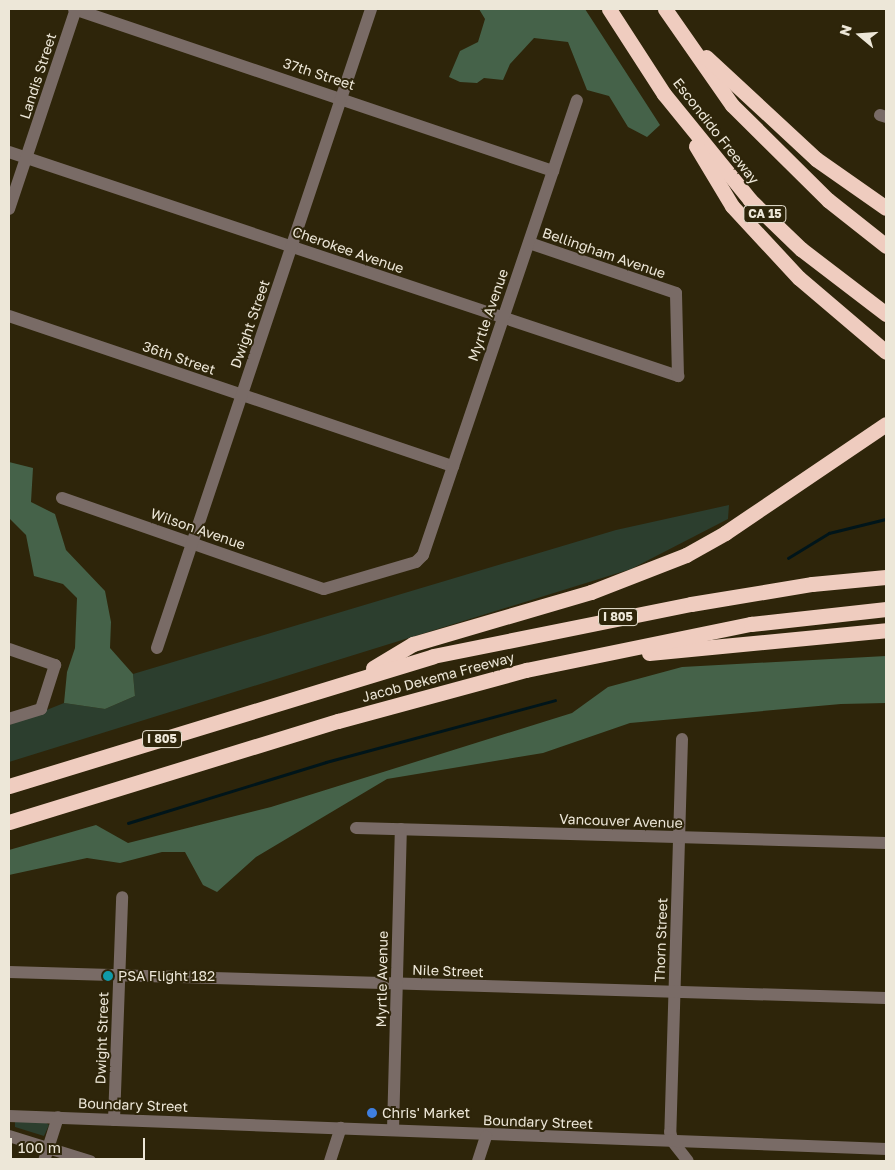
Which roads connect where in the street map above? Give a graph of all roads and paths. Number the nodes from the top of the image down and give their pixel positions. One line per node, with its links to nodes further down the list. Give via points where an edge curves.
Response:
1 (75, 9): 7 (street, 37th Street); 10 (street, Landis Street)
2 (371, 9): 7 (street, Dwight Street)
3 (609, 9): 6 (highway, Escondido Freeway / CA 15)
4 (664, 9): 5 (highway, Escondido Freeway)
5 (681, 34): 12 (highway, via 816,159); 16 (highway, Escondido Freeway, via 732,105 828,200)
6 (664, 94): 17 (highway, Escondido Freeway / CA 15, via 750,200 801,249); 20 (highway, via 732,206 799,278)
7 (341, 98): 11 (street, 37th Street); 15 (street, Dwight Street)
8 (577, 100): 11 (street, Myrtle Avenue)
9 (9, 152): 10 (street, Cherokee Avenue)
10 (26, 158): 13 (street, Landis Street); 15 (street, Cherokee Avenue)
11 (553, 170): 14 (street, Myrtle Avenue)
12 (886, 208)
13 (9, 210)
14 (529, 243): 19 (street, Myrtle Avenue); 21 (street, Bellingham Avenue, via 676,293)
15 (291, 246): 19 (street, Cherokee Avenue); 22 (street, Dwight Street)
16 (886, 246)
17 (886, 314)
18 (9, 316): 22 (street, 36th Street)
19 (503, 318): 21 (street, Cherokee Avenue); 24 (street, Myrtle Avenue)
20 (886, 352)
21 (678, 376)
22 (242, 395): 24 (street, 36th Street); 26 (street, Dwight Street)
23 (886, 424): 34 (highway, via 726,533 686,555 592,592 413,644)
24 (453, 466): 28 (street, Myrtle Avenue, via 423,555 416,562)
25 (62, 498): 26 (street, Wilson Avenue)
26 (192, 543): 28 (street, Wilson Avenue); 31 (street, Dwight Street)
27 (886, 577): 34 (highway, Jacob Dekema Freeway / I 805, via 747,594 522,636 433,656)
28 (324, 588)
29 (886, 608): 33 (highway, Jacob Dekema Freeway / I 805, via 742,626)
30 (886, 630): 33 (highway, via 687,647)
31 (157, 648)
32 (9, 649): 35 (street, via 55,665 41,709)
33 (526, 670): 38 (highway, Jacob Dekema Freeway / I 805, via 338,721)
34 (355, 680): 37 (highway, Jacob Dekema Freeway / I 805)
35 (9, 719)
36 (682, 740): 41 (street, Thorn Street)
37 (9, 786)
38 (9, 822)
39 (356, 828): 40 (street, Vancouver Avenue)
40 (401, 829): 41 (street, Vancouver Avenue); 46 (street, Myrtle Avenue)
41 (679, 838): 42 (street, Vancouver Avenue); 47 (street, Thorn Street)
42 (886, 843)
43 (122, 897): 45 (street, Dwight Street)
44 (9, 972): 45 (street, Nile Street)
45 (119, 974): 46 (street, Nile Street); 51 (street, Dwight Street)
46 (397, 984): 47 (street, Nile Street); 53 (street, Myrtle Avenue)
47 (674, 994): 48 (street, Nile Street); 56 (street, Thorn Street, via 670,1132)
48 (886, 998)
49 (9, 1116): 50 (street, Boundary Street)
50 (58, 1117): 51 (street, Boundary Street); 57 (street)
51 (114, 1120): 52 (street, Boundary Street)
52 (341, 1128): 53 (street, Boundary Street); 61 (street)
53 (394, 1130): 55 (street, Boundary Street)
54 (9, 1136): 57 (street)
55 (486, 1136): 56 (street, Boundary Street); 62 (street)
56 (673, 1142): 58 (street, Boundary Street); 63 (street)
57 (48, 1148): 59 (street); 60 (street)
58 (886, 1149)
59 (44, 1161)
60 (90, 1161)
61 (330, 1161)
62 (478, 1161)
63 (688, 1161)

